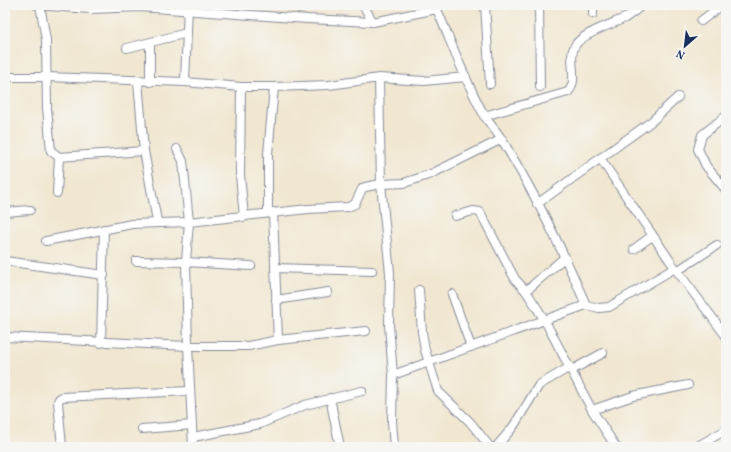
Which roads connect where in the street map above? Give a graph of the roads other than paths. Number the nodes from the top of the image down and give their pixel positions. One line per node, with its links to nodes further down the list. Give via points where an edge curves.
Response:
1 (39, 5): 9 (street, via 92,9); 16 (street, via 46,40)
2 (363, 5): 12 (street)
3 (485, 5): 23 (street)
4 (539, 5): 26 (street)
5 (593, 5): 10 (street)
6 (642, 5): 28 (street, via 632,14 576,44 572,55 572,82 568,92)
7 (722, 5): 11 (street)
8 (436, 7): 12 (street); 17 (street)
9 (188, 8): 12 (street); 13 (street)
10 (593, 14)
11 (701, 21)
12 (373, 22)
13 (187, 34): 14 (street); 22 (street)
14 (150, 42): 15 (street); 21 (street)
15 (127, 48)
16 (47, 77): 18 (street); 20 (street); 33 (street, via 51,151)
17 (466, 77): 19 (street, via 424,81); 28 (street)
18 (5, 78)
19 (379, 78): 25 (street, via 328,85); 35 (street)
20 (138, 81): 21 (street); 32 (street)
21 (150, 82): 22 (street)
22 (185, 82): 24 (street)
23 (490, 84)
24 (241, 87): 25 (street); 43 (street, via 240,175)
25 (274, 87): 41 (street, via 268,154)
26 (540, 87)
27 (678, 97): 34 (street, via 652,121)
28 (484, 116): 30 (street)
29 (726, 116): 36 (street, via 702,135 698,149 706,166)
30 (502, 139): 35 (street, via 431,174 404,182); 38 (street)
31 (177, 149): 45 (street, via 183,161)
32 (144, 151): 33 (street); 44 (street)
33 (59, 158): 37 (street)
34 (600, 158): 38 (street); 47 (street)
35 (381, 184): 41 (street, via 362,189 354,204 348,207); 77 (street, via 390,273 389,325)
36 (726, 190)
37 (57, 193)
38 (537, 204): 51 (street)
39 (30, 210): 40 (street)
40 (5, 212)
41 (270, 213): 43 (street); 56 (street)
42 (455, 216): 61 (street, via 473,211 480,212 515,279)
43 (244, 217): 45 (street)
44 (157, 222): 45 (street); 46 (street)
45 (190, 222): 54 (street)
46 (104, 229): 48 (street); 59 (street)
47 (652, 236): 50 (street); 57 (street)
48 (46, 241)
49 (718, 245): 57 (street)
50 (634, 248)
51 (565, 257): 61 (street); 65 (street)
52 (5, 261): 59 (street)
53 (136, 261): 54 (street)
54 (186, 262): 55 (street); 72 (street)
55 (251, 266)
56 (275, 268): 58 (street); 64 (street)
57 (676, 270): 65 (street, via 613,305 599,308); 68 (street)
58 (372, 271)
59 (104, 276): 71 (street)
60 (419, 290): 75 (street, via 422,332)
61 (526, 291): 66 (street)
62 (328, 292): 64 (street)
63 (452, 294): 73 (street)
64 (276, 300): 70 (street)
65 (586, 305): 66 (street)
66 (544, 319): 73 (street); 76 (street)
67 (366, 331): 70 (street)
68 (726, 336)
69 (5, 337): 71 (street)
70 (278, 340): 72 (street, via 248,346)
71 (101, 343): 72 (street)
72 (188, 346): 79 (street)
73 (471, 347): 75 (street)
74 (603, 353): 76 (street)
75 (428, 363): 77 (street); 91 (street, via 438,391 470,422)
76 (571, 369): 82 (street); 92 (street, via 539,384)
77 (393, 375): 90 (street)
78 (688, 385): 82 (street, via 633,396)
79 (189, 391): 83 (street); 87 (street, via 62,397 58,402)
80 (362, 391): 81 (street)
81 (330, 398): 86 (street, via 305,404 260,424); 89 (street)
82 (592, 410): 93 (street)
83 (192, 425): 84 (street); 86 (street)
84 (142, 429)
85 (726, 430): 94 (street)
86 (193, 437): 88 (street)
87 (62, 447)
88 (193, 447)
89 (340, 447)
90 (394, 447)
91 (490, 447)
92 (496, 447)
93 (616, 447)
94 (696, 447)

